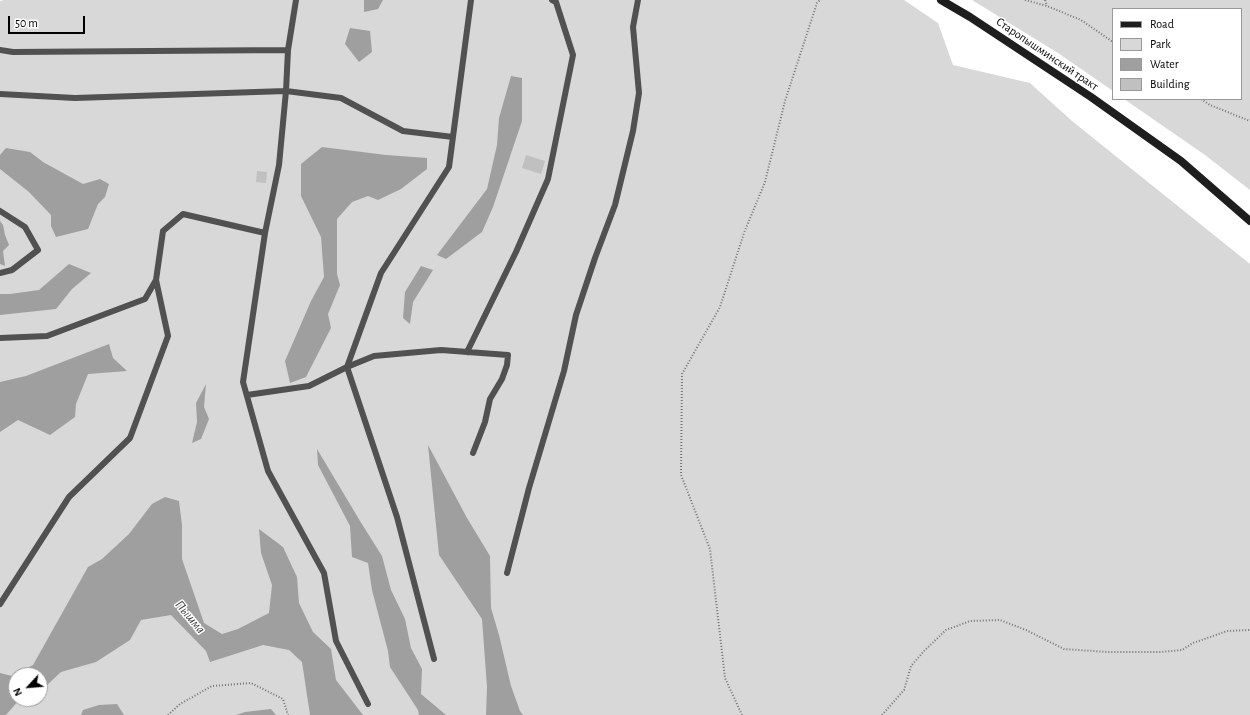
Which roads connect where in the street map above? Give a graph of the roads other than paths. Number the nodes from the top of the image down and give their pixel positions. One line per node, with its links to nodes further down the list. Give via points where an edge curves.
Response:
1 (296, 0): 7 (lane)
2 (471, 0): 10 (lane)
3 (552, 0): 17 (lane, via 556,2 573,55 548,180)
4 (638, 0): 21 (lane, via 633,26 639,93 633,131 615,205 576,315 564,371)
5 (942, 0): 12 (street, Старопышминский тракт, via 1175,156)
6 (0, 50): 7 (lane)
7 (288, 50): 8 (lane)
8 (286, 91): 9 (lane, via 75,98); 10 (lane, via 340,98 404,131); 13 (lane, via 279,165)
9 (0, 94)
10 (453, 137): 18 (lane, via 448,167 381,273)
11 (0, 211): 14 (lane, via 25,227 38,250 12,270)
12 (1250, 221)
13 (264, 233): 15 (lane, via 183,214 163,231); 19 (lane, via 243,382)
14 (0, 273)
15 (156, 280): 16 (lane, via 145,299 47,336); 22 (lane, via 168,336 130,438 69,497)
16 (0, 338)
17 (467, 352): 18 (lane, via 441,350 374,356); 20 (lane, via 508,355 502,379 490,399)
18 (347, 367): 19 (lane, via 309,386); 23 (lane, via 397,517)
19 (247, 395): 24 (lane, via 268,471 324,573 336,640)
20 (474, 453)
21 (507, 573)
22 (0, 604)
23 (434, 659)
24 (368, 704)

